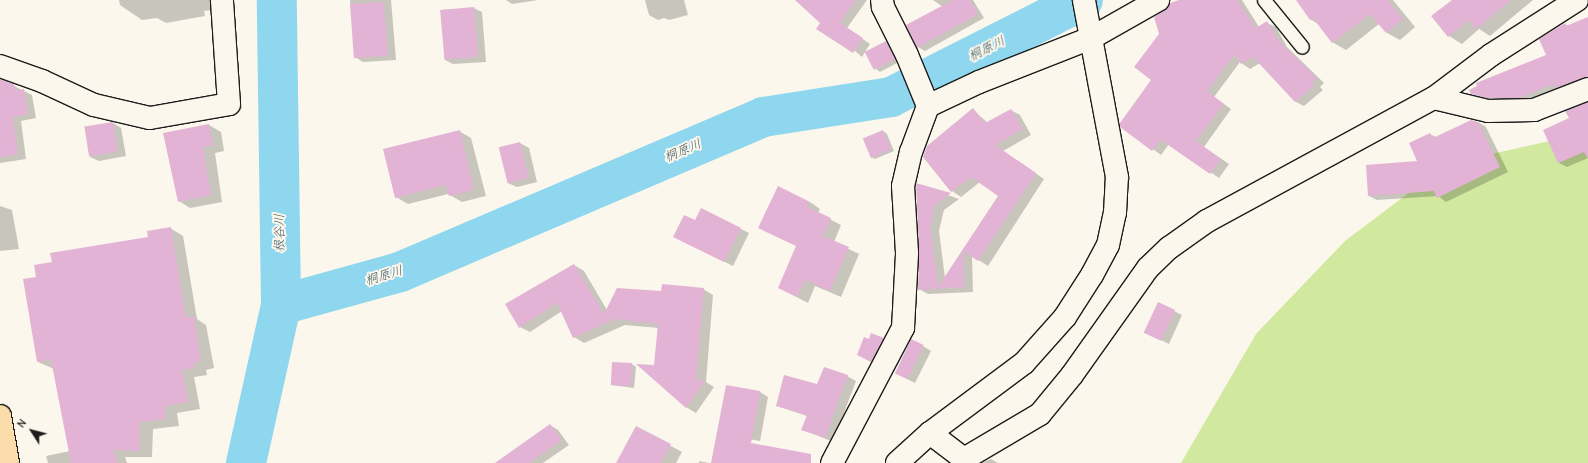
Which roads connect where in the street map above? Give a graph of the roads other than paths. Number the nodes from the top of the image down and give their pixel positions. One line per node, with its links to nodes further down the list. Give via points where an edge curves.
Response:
1 (222, 0): 9 (street, via 229,104 150,118 94,105 42,81)
2 (882, 0): 12 (street)
3 (1084, 0): 7 (street)
4 (1158, 0): 7 (street)
5 (1264, 0): 8 (lane)
6 (1577, 0): 11 (street, via 1490,55)
7 (1091, 32): 12 (street); 14 (street, via 1117,177 1115,213 1108,245 1064,317 1024,363)
8 (1302, 47)
9 (0, 66)
10 (1588, 89): 11 (street, via 1534,110 1488,111)
11 (1434, 98): 14 (street, via 1207,221 1170,248 1148,268 1072,375 1040,414 964,460)
12 (927, 103): 16 (street, via 910,152 903,186 907,253 903,328)
13 (0, 416): 15 (highway)
14 (930, 433): 17 (street)
15 (8, 463)
16 (832, 463)
17 (897, 463)

